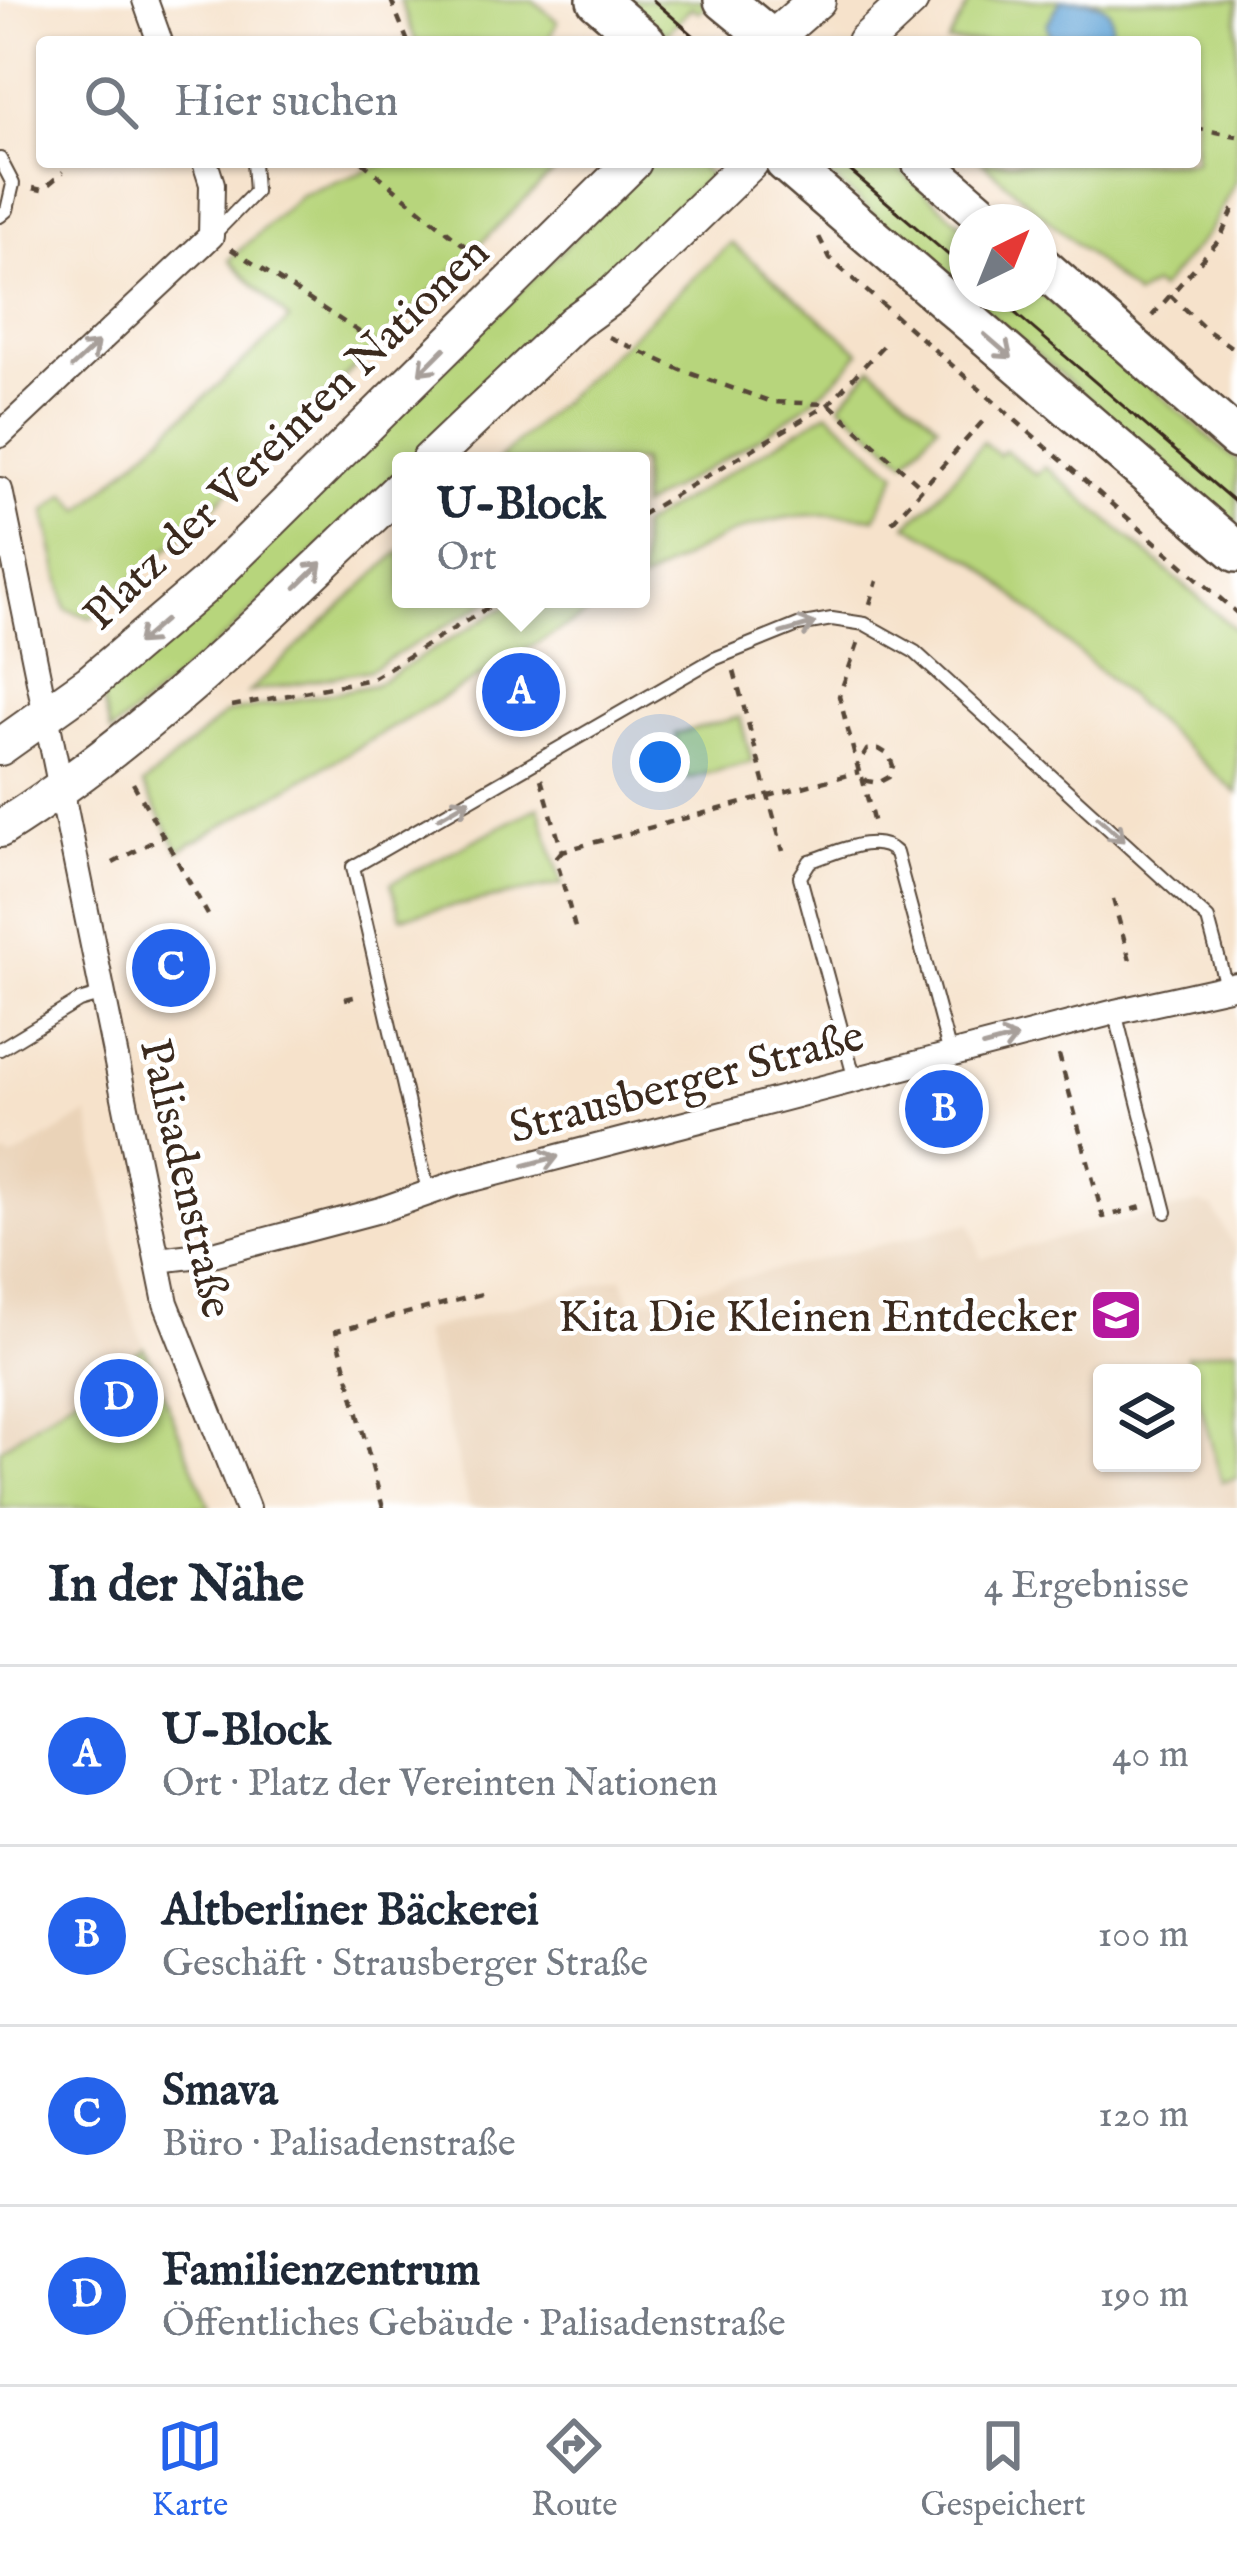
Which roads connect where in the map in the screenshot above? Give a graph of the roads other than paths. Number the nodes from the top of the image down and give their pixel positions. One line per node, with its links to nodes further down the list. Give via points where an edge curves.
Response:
1 (145, 0): 6 (street)
2 (597, 0): 7 (main road)
3 (724, 0): 8 (main road)
4 (817, 0): 9 (main road)
5 (910, 0): 10 (main road)
6 (158, 36)
7 (639, 36)
8 (766, 36)
9 (777, 36)
10 (872, 36)
11 (0, 159): 19 (lane, via 13,184)
12 (207, 168): 20 (street)
13 (253, 168): 20 (lane, via 255,192)
14 (627, 168): 28 (main road, Platz der Vereinten Nationen, one-way to 28, via 205,585)
15 (744, 168): 24 (main road)
16 (792, 168): 27 (main road, one-way to 27)
17 (929, 168): 18 (main road)
18 (971, 204)
19 (0, 216)
20 (221, 243): 22 (street, one-way to 20)
21 (1057, 280): 23 (main road)
22 (0, 435)
23 (1237, 439)
24 (438, 452)
25 (0, 490): 28 (street, Palisadenstraße)
26 (392, 497): 30 (main road, one-way to 26, via 236,645)
27 (1237, 552)
28 (48, 714): 29 (main road, Platz der Vereinten Nationen); 30 (street, Palisadenstraße)
29 (0, 747)
30 (62, 788): 31 (main road); 33 (street, Palisadenstraße)
31 (0, 829)
32 (1232, 986): 34 (street, Strausberger Straße); 38 (lane, one-way to 32, via 353,868 729,653 798,626 865,623 915,652 1208,919)
33 (105, 994): 35 (lane); 40 (street, Palisadenstraße)
34 (1115, 1012): 36 (street, Strausberger Straße, one-way to 34); 39 (lane)
35 (0, 1048)
36 (950, 1055): 37 (street, Strausberger Straße); 37 (lane, via 896,853 879,842 810,861 800,877)
37 (855, 1080): 38 (street, Strausberger Straße, one-way to 37)
38 (428, 1191): 40 (street, Strausberger Straße, via 238,1248)
39 (1165, 1207)
40 (158, 1260): 41 (street, Palisadenstraße, via 169,1312)
41 (247, 1508)

